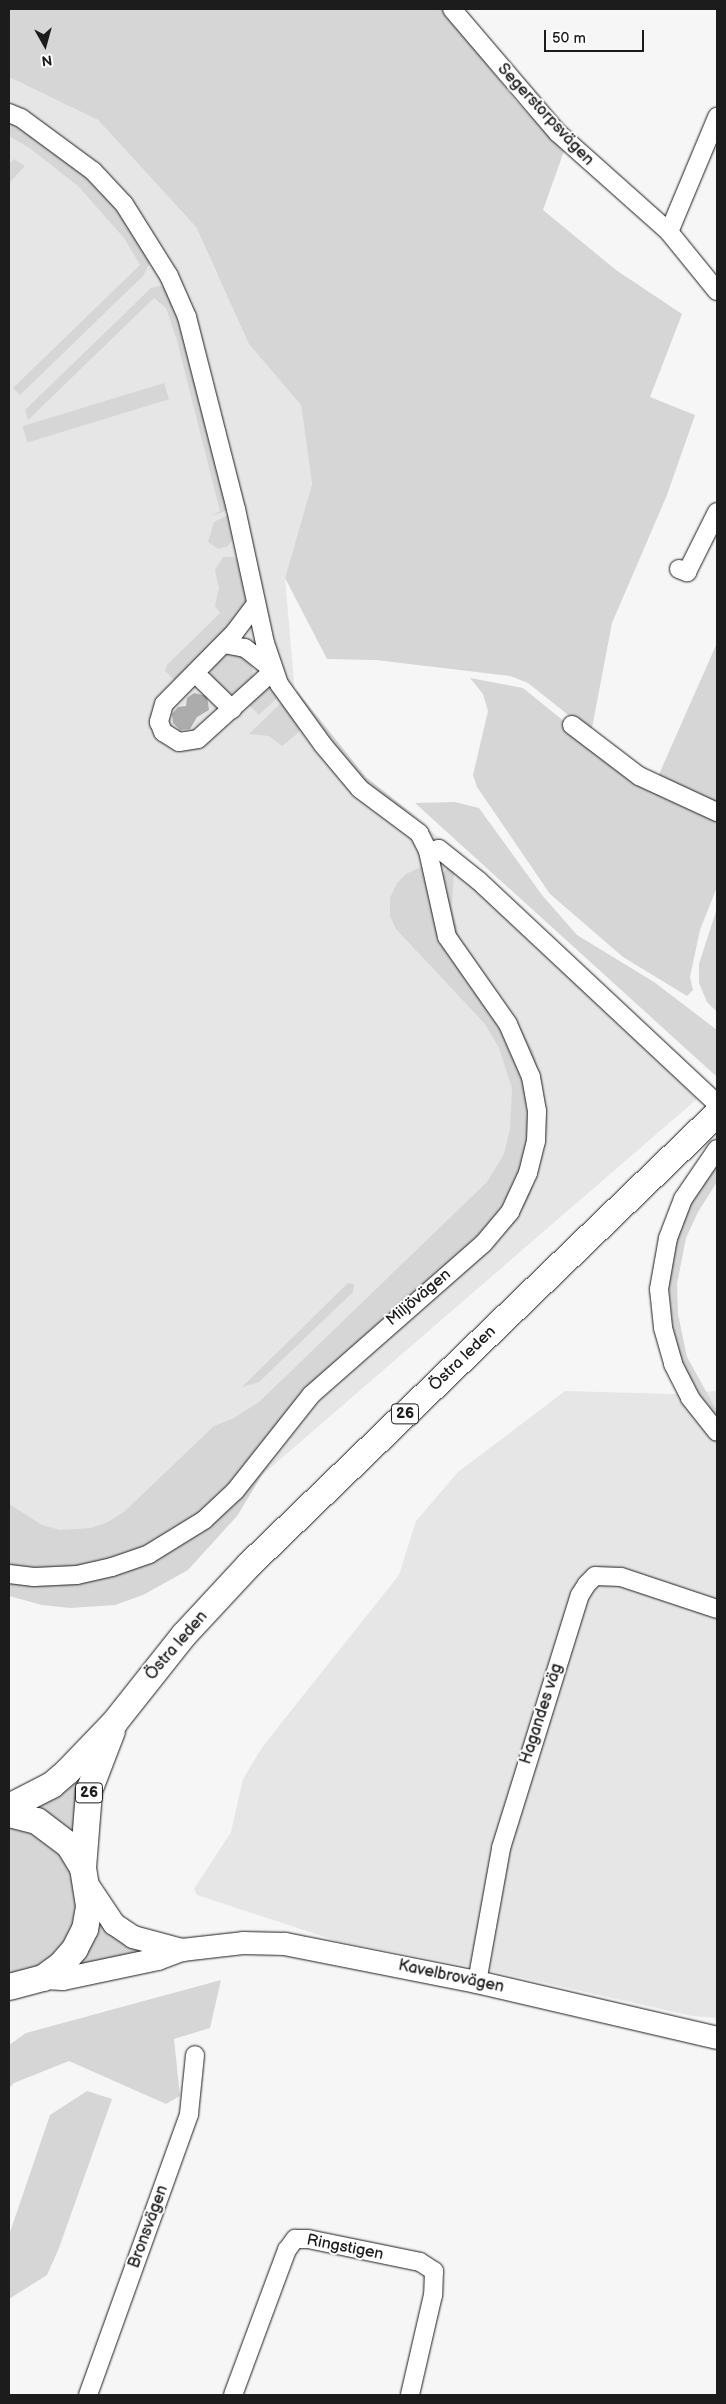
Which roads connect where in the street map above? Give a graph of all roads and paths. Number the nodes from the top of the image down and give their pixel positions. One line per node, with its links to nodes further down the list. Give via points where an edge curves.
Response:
1 (452, 9): 4 (street, Segerstorpsvägen, via 558,133)
2 (9, 112): 8 (street, via 35,127 93,171 124,204 166,269 189,326)
3 (717, 117): 4 (street)
4 (669, 232): 5 (street, Segerstorpsvägen)
5 (717, 291)
6 (717, 512): 7 (street, via 687,572)
7 (679, 569)
8 (256, 604): 9 (street); 10 (street)
9 (224, 644): 10 (street, via 245,648); 11 (street)
10 (272, 669): 12 (street); 15 (street, Miljövägen, via 279,684 344,771 360,789 419,833)
11 (195, 673): 12 (street); 12 (street, via 160,712 163,732 171,740 190,743 198,739)
12 (232, 709)
13 (572, 725): 14 (street, via 639,776)
14 (717, 812)
15 (428, 851): 16 (street, via 439,849 466,869 688,1073); 20 (street, Miljövägen, via 447,937 508,1024 531,1077 537,1111 536,1141 528,1173 510,1212 483,1244 311,1395 235,1490 204,1520 149,1554 112,1568 77,1575 34,1577)
16 (717, 1104)
17 (717, 1114): 22 (highway, Östra leden / 26, via 249,1565 184,1635)
18 (717, 1149): 19 (street, via 683,1199 668,1238 660,1289 663,1328 673,1364 690,1398)
19 (717, 1432)
20 (9, 1574)
21 (717, 1609): 28 (street, Hagandes väg, via 621,1577 595,1576 587,1584 501,1848)
22 (115, 1722): 23 (highway, Östra leden / 26, via 52,1785); 25 (highway, Östra leden / 26, via 89,1791)
23 (9, 1807)
24 (9, 1814): 25 (highway, via 49,1827 69,1845)
25 (86, 1876): 26 (main road, Kavelbrovägen, via 114,1924 133,1937); 27 (highway, 26, via 89,1907 85,1929 71,1954)
26 (182, 1950): 27 (main road, Kavelbrovägen, via 158,1959 63,1979); 28 (main road, Kavelbrovägen, via 244,1943 285,1944)
27 (43, 1978): 29 (highway, 26)
28 (478, 1982): 30 (main road, Kavelbrovägen)
29 (11, 1988)
30 (717, 2038)
31 (195, 2055): 32 (street, Bronsvägen, via 190,2114)
32 (88, 2395)
33 (233, 2395): 34 (street, Ringstigen, via 287,2250 294,2239 308,2239 420,2262 434,2271)
34 (410, 2395)

